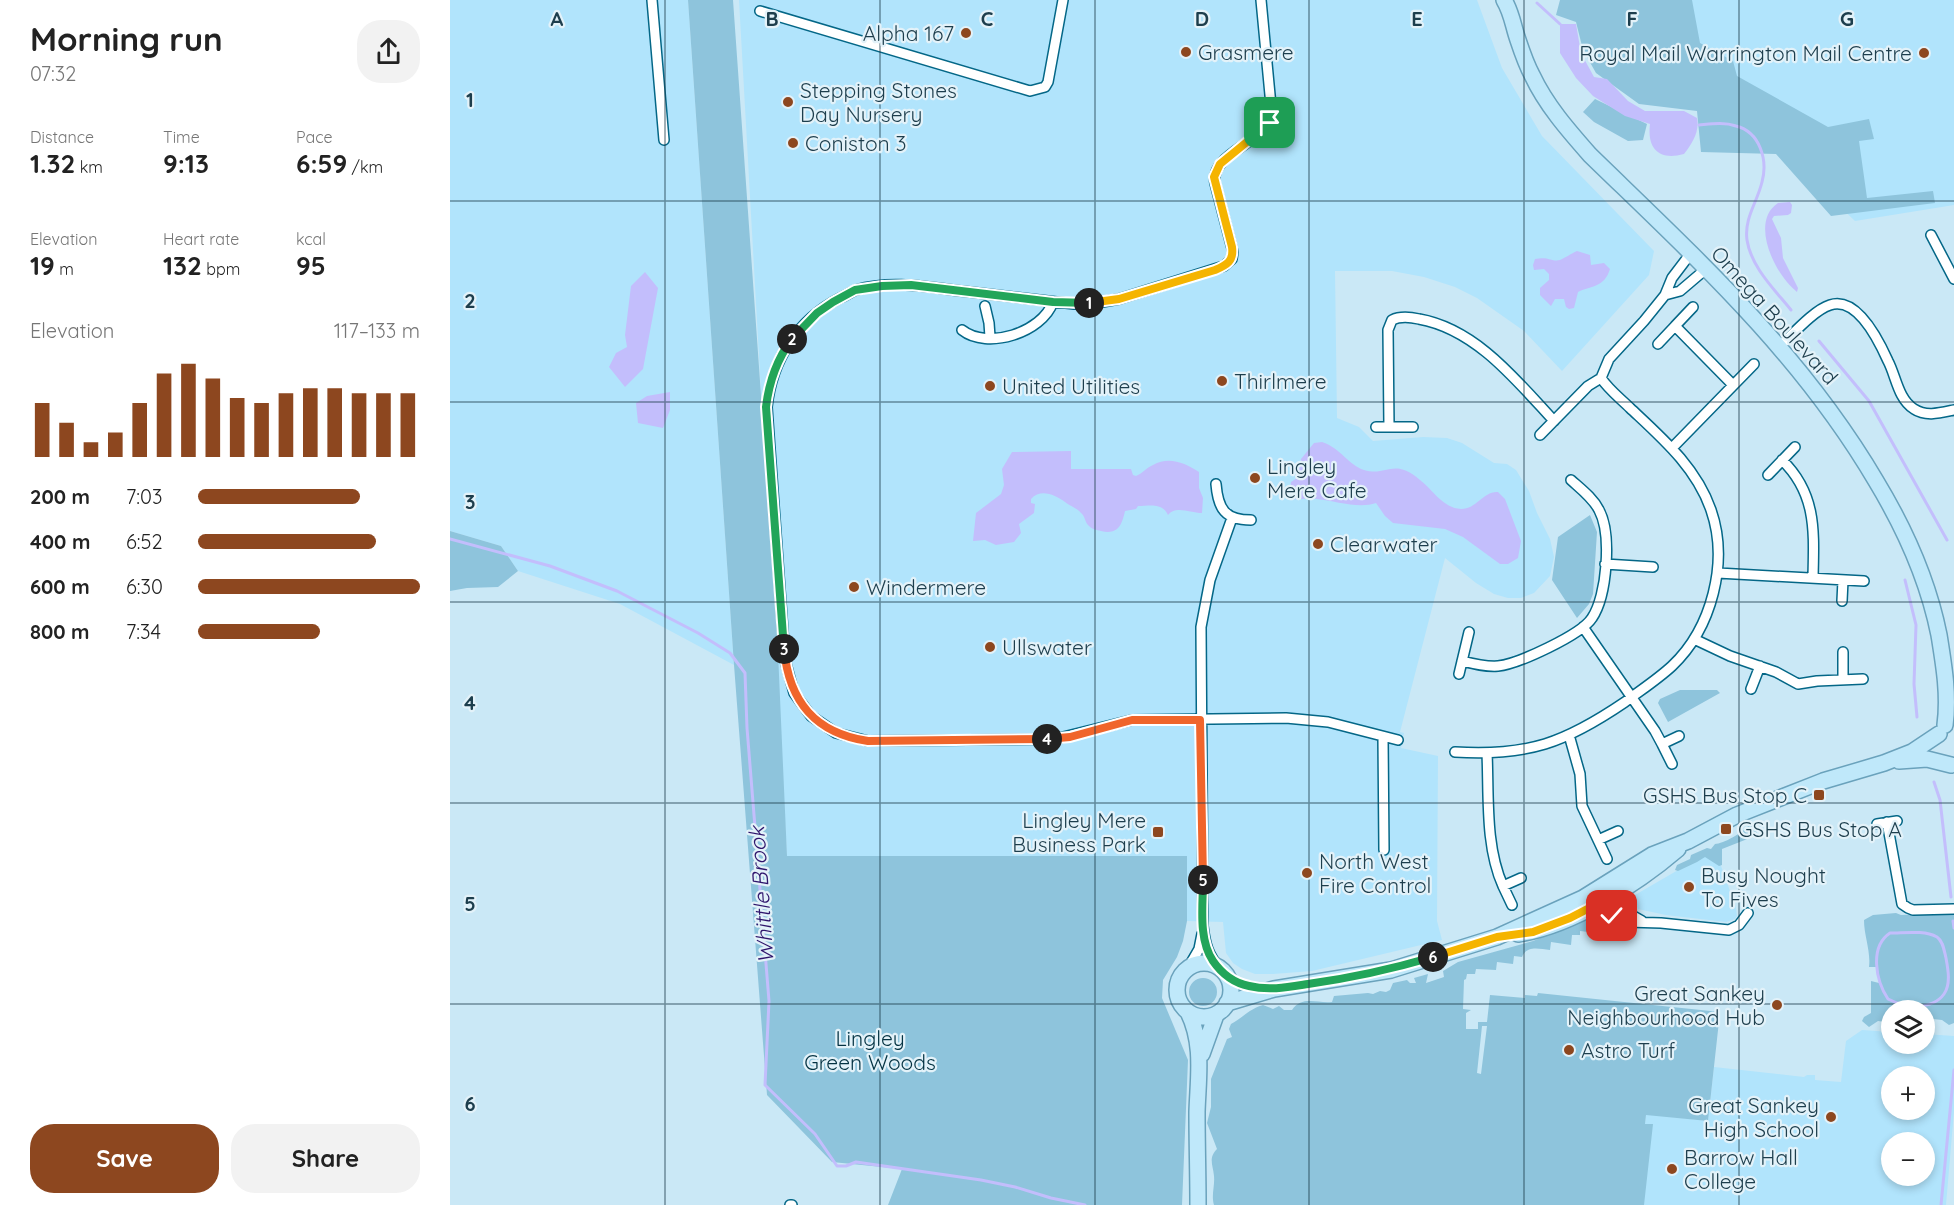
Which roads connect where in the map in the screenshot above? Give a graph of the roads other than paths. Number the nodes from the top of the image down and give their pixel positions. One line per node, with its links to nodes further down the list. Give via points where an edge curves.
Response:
1 (652, 0): 6 (street)
2 (1063, 0): 5 (street, via 1048,82 1045,87 1030,91)
3 (1261, 0): 12 (street, via 1272,116 1264,129 1215,172 1232,259 1224,266 1108,301)
4 (1509, 4): 8 (main road, Omega Boulevard, via 1532,75 1552,110 1590,155)
5 (760, 11)
6 (664, 140)
7 (1931, 235): 10 (street)
8 (1691, 253): 9 (main road, Omega Boulevard); 11 (street)
9 (1707, 268): 11 (street, via 1680,291); 19 (main road, Omega Boulevard)
10 (1954, 279)
11 (1665, 295): 21 (street, via 1609,359)
12 (1053, 302): 17 (street, via 1047,313 1025,332); 56 (street, via 904,285 855,290 817,313 784,350 772,379 766,421 785,660 794,693 811,716 827,728 868,741 1054,739 1132,720)
13 (985, 306): 17 (street)
14 (1694, 307): 15 (street)
15 (1675, 326): 18 (street); 22 (street)
16 (962, 330): 17 (street, via 971,337)
17 (990, 337)
18 (1658, 344)
19 (1780, 346): 23 (street, via 1827,306 1846,305 1861,315 1909,405 1929,414); 54 (main road, Omega Boulevard, via 1859,451 1894,511 1925,580)
20 (1754, 364): 22 (street)
21 (1601, 378): 24 (street); 30 (street)
22 (1732, 384): 30 (street)
23 (1954, 410)
24 (1554, 421): 26 (street, via 1501,365 1467,340 1425,320 1400,317 1392,320 1388,330); 28 (street)
25 (1376, 427): 26 (street)
26 (1389, 427): 27 (street)
27 (1413, 427)
28 (1540, 435)
29 (1795, 447): 31 (street)
30 (1672, 448): 39 (street, via 1698,482 1712,512 1718,541)
31 (1782, 460): 32 (street); 40 (street, via 1800,479 1809,503)
32 (1768, 475)
33 (1571, 480): 37 (street, via 1604,520)
34 (1216, 484): 35 (street, via 1220,504)
35 (1232, 518): 36 (street); 56 (street, via 1210,580 1202,619)
36 (1251, 520)
37 (1605, 564): 38 (street); 44 (street, via 1598,606)
38 (1653, 567)
39 (1718, 573): 40 (street); 46 (street)
40 (1813, 578): 41 (street)
41 (1843, 580): 42 (street); 43 (street)
42 (1864, 581)
43 (1842, 601)
44 (1583, 627): 48 (street, via 1505,665); 55 (street)
45 (1469, 632): 48 (street)
46 (1694, 639): 49 (street); 55 (street, via 1674,664)
47 (1843, 652): 51 (street)
48 (1462, 661): 50 (street)
49 (1760, 666): 51 (street, via 1798,684); 53 (street)
50 (1459, 674)
51 (1843, 679): 52 (street)
52 (1863, 679)
53 (1751, 688)
54 (1950, 692): 57 (main road, Omega Boulevard)
55 (1631, 697): 58 (street); 62 (street)
56 (1200, 720): 59 (street, via 1306,719); 80 (street)
57 (1946, 726): 65 (main road, via 1924,746); 67 (main road, Omega Boulevard, via 1938,741 1941,755)
58 (1569, 735): 64 (street, via 1523,749); 70 (street, via 1580,774 1582,806)
59 (1383, 736): 61 (street); 71 (street)
60 (1679, 736): 62 (street)
61 (1398, 740)
62 (1662, 744): 66 (street)
63 (1455, 752): 64 (street)
64 (1487, 753): 74 (street, via 1492,852)
65 (1884, 763): 67 (main road, via 1928,759); 75 (main road, via 1823,781 1737,815 1652,855 1617,876)
66 (1672, 764)
67 (1953, 765)
68 (1887, 822): 77 (street, via 1902,904 1913,909)
69 (1618, 831): 70 (street)
70 (1598, 840): 72 (street)
71 (1384, 850)
72 (1607, 859)
73 (1521, 878): 74 (street)
74 (1503, 886): 76 (street)
75 (1605, 893): 79 (street); 79 (street, via 1612,916 1627,922); 83 (main road, via 1497,937 1390,970)
76 (1512, 905)
77 (1954, 909)
78 (1748, 913): 79 (street, via 1729,930)
79 (1644, 921)
80 (1203, 926): 81 (street, via 1199,949); 82 (street, via 1213,962)
81 (1188, 968): 82 (main road, via 1204,964); 85 (main road, via 1177,991)
82 (1224, 973): 83 (main road, via 1250,987); 84 (main road, via 1230,995)
83 (1274, 989): 84 (main road)
84 (1227, 1004): 86 (main road)
85 (1188, 1012): 86 (main road, via 1202,1017); 87 (main road, via 1196,1027)
86 (1216, 1015): 87 (main road)
87 (1199, 1069): 88 (main road)
88 (1198, 1205)

